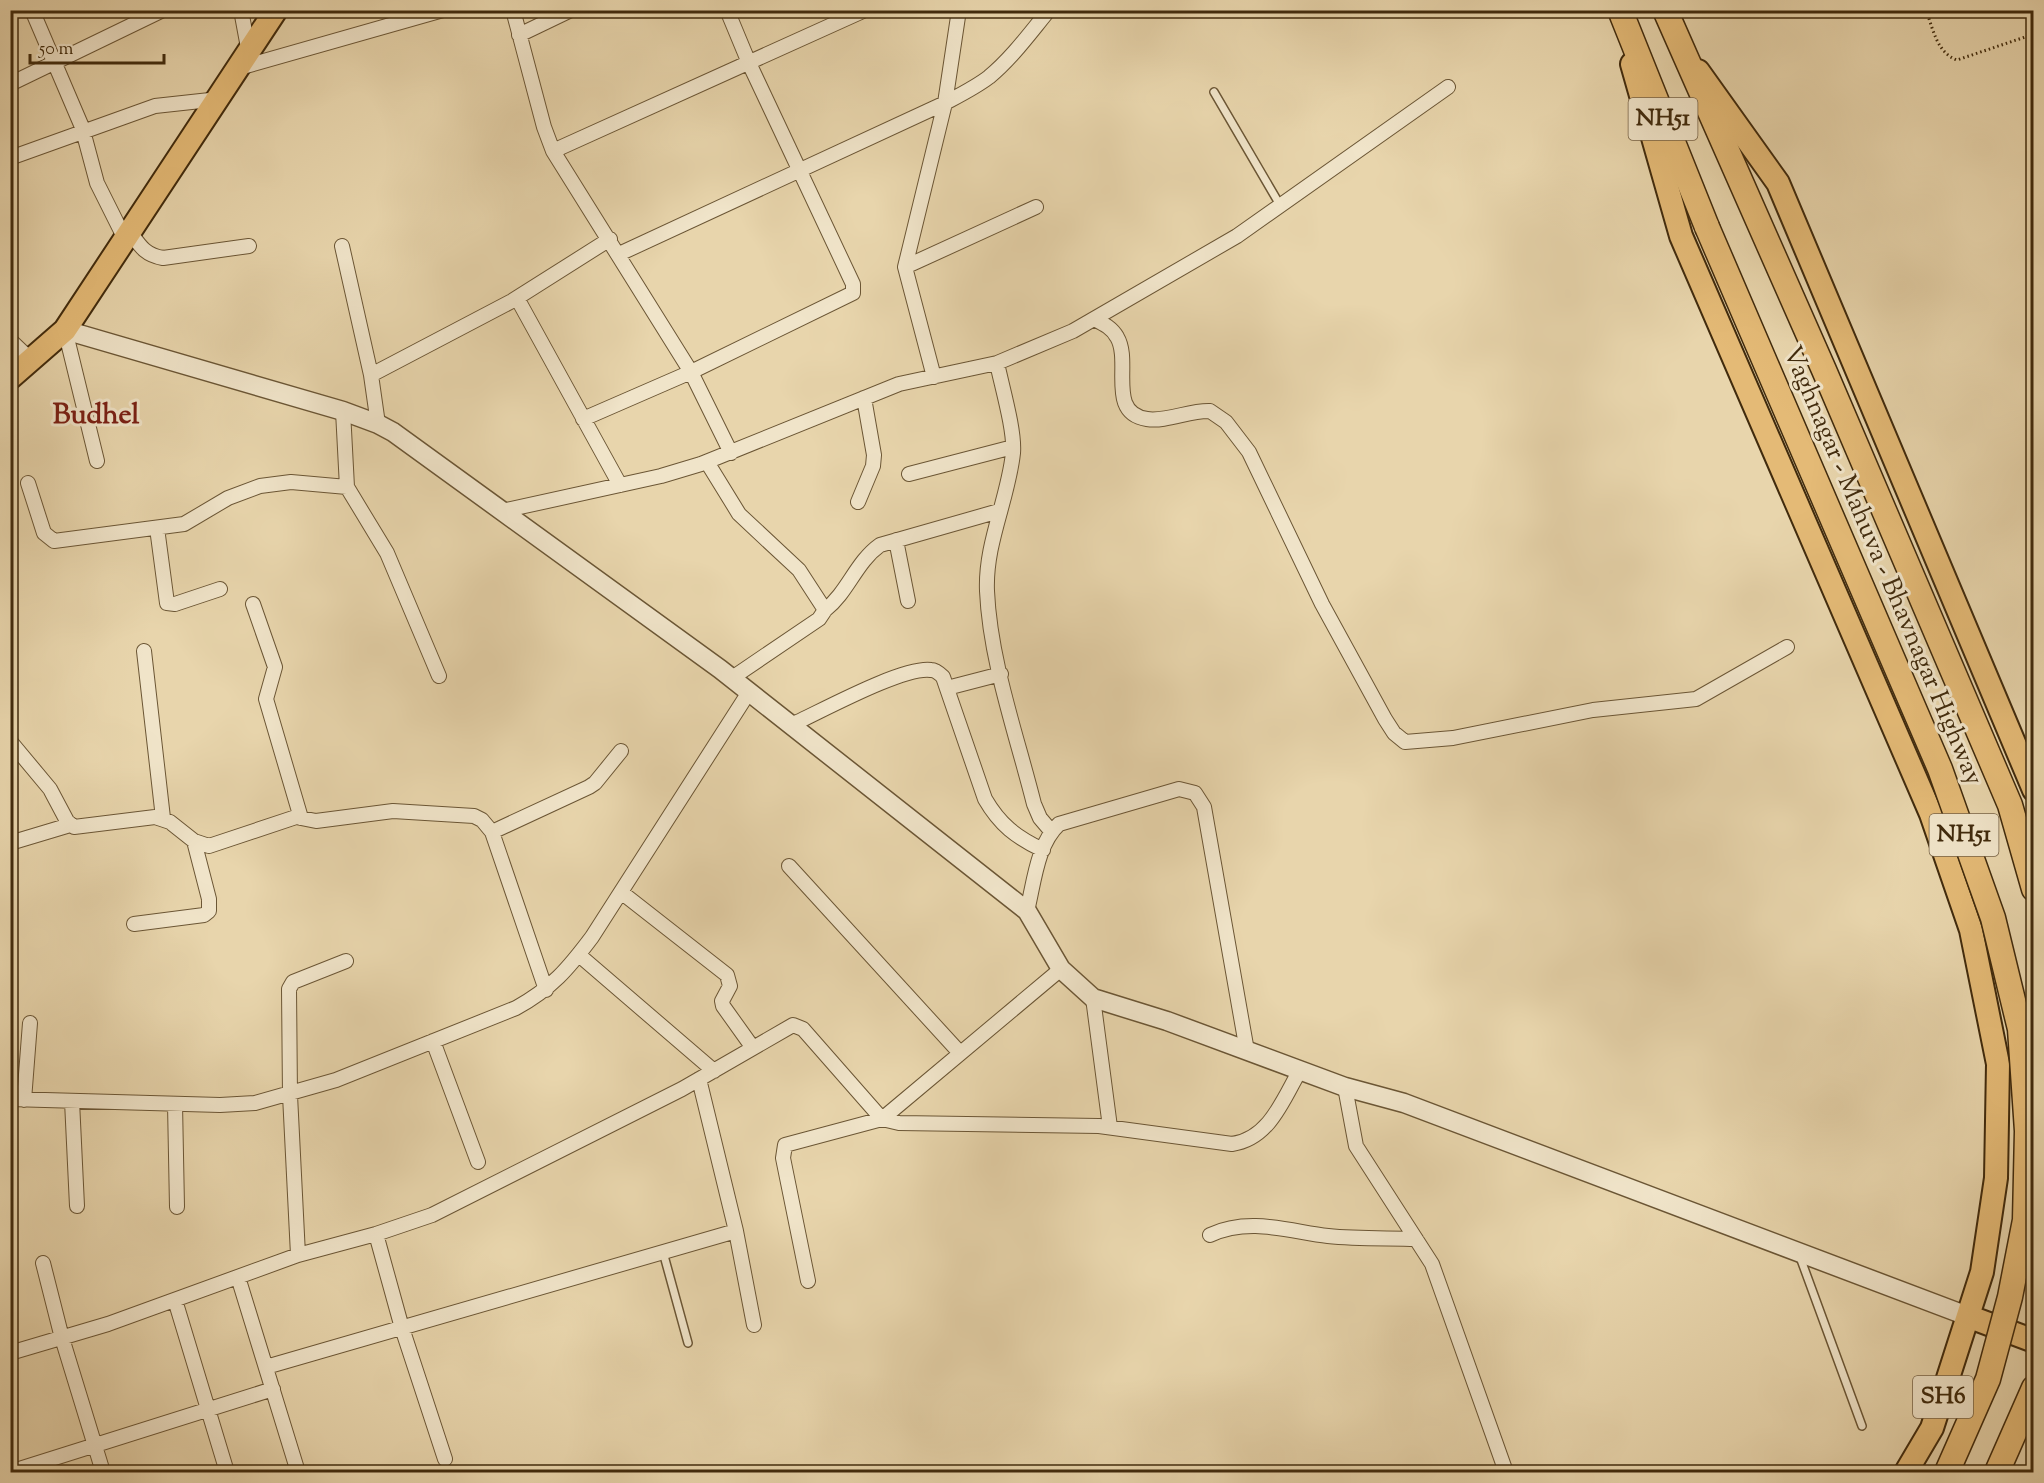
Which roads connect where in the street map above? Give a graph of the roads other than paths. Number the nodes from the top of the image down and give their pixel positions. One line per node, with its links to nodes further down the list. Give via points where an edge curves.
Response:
1 (32, 10): 17 (street)
2 (163, 10): 17 (street)
3 (241, 10): 16 (street)
4 (276, 10): 16 (main road)
5 (443, 10): 16 (street)
6 (513, 10): 14 (street)
7 (571, 10): 14 (street)
8 (728, 10): 18 (street)
9 (866, 10): 18 (street)
10 (959, 10): 23 (street)
11 (1049, 10): 23 (street, via 989,77)
12 (1618, 10): 125 (main road, via 1681,236 1931,814 1971,930 1998,1064 1996,1178 1982,1272); 145 (highway, Vaghnagar - Mahuva - Bhavnagar Highway / NH51, bridge, via 1940,769 1993,918 2020,1029 2027,1131 2025,1220 1988,1379)
13 (1665, 10): 15 (highway, Vaghnagar - Mahuva - Bhavnagar Highway / NH51)
14 (519, 35): 25 (street)
15 (1682, 48): 77 (main road, via 1778,183); 87 (highway, Vaghnagar - Mahuva - Bhavnagar Highway / NH51, via 2010,805)
16 (244, 60): 22 (main road)
17 (54, 63): 19 (street); 24 (street)
18 (749, 63): 25 (street); 27 (street)
19 (10, 84)
20 (1448, 87): 28 (street)
21 (1214, 92): 28 (lane)
22 (219, 99): 24 (street, via 155,106); 30 (main road)
23 (945, 103): 27 (street); 35 (street)
24 (84, 133): 26 (street); 30 (street, via 92,171)
25 (554, 151): 31 (street)
26 (10, 158)
27 (798, 171): 34 (street); 42 (street, via 853,293)
28 (1280, 205): 37 (street, via 1237,236)
29 (1036, 207): 35 (street)
30 (128, 236): 32 (street, via 143,251 163,258); 38 (main road)
31 (610, 239): 34 (street); 36 (street)
32 (249, 246)
33 (342, 246): 43 (street)
34 (619, 254): 42 (street)
35 (905, 267): 44 (street)
36 (517, 298): 43 (street); 48 (street)
37 (1096, 320): 41 (street); 67 (street, via 1117,337 1122,353 1122,396 1126,408 1135,416 1149,419 1210,411 1240,437 1333,625 1390,726 1405,742 1454,738 1593,710 1696,699)
38 (65, 330): 40 (main road); 47 (street); 52 (street)
39 (10, 340): 40 (street)
40 (31, 360): 45 (main road)
41 (997, 363): 44 (street); 50 (street)
42 (690, 372): 48 (street); 51 (street)
43 (370, 375): 49 (street)
44 (934, 377): 46 (street, via 911,380)
45 (10, 378)
46 (864, 398): 51 (street); 58 (street, via 874,455)
47 (343, 411): 49 (street); 57 (street)
48 (583, 418): 56 (street)
49 (378, 424): 59 (street)
50 (1013, 447): 54 (street); 60 (street)
51 (731, 453): 53 (street)
52 (97, 461)
53 (707, 462): 56 (street); 66 (street, via 739,513 799,570)
54 (909, 474)
55 (28, 483): 61 (street, via 44,532 54,541)
56 (620, 485): 59 (street)
57 (347, 487): 61 (street, via 291,482 260,486 228,498 184,524); 70 (street, via 387,552)
58 (858, 502)
59 (502, 511): 71 (street)
60 (999, 511): 62 (street); 69 (street, via 989,550 987,591 991,635)
61 (157, 528): 63 (street, via 167,603 175,604)
62 (896, 540): 64 (street); 66 (street, via 868,553 844,592)
63 (220, 589)
64 (908, 601)
65 (253, 604): 79 (street, via 275,668 266,699)
66 (825, 610): 71 (street, via 819,619)
67 (1787, 647)
68 (144, 651): 78 (street)
69 (1001, 674): 72 (street); 82 (street, via 1034,804)
70 (440, 676)
71 (732, 678): 73 (street)
72 (947, 688): 74 (street, via 939,673 920,671 892,679); 85 (street, via 985,799 995,817 1017,837)
73 (749, 692): 74 (street); 88 (street)
74 (791, 725): 89 (street)
75 (10, 741): 80 (street, via 50,789)
76 (621, 751): 81 (street, via 589,787)
77 (2034, 790)
78 (163, 818): 80 (street); 83 (street)
79 (301, 818): 81 (street, via 316,820 393,811 474,816); 83 (street, via 290,818 218,844)
80 (70, 825): 84 (street)
81 (492, 831): 94 (street)
82 (1051, 831): 85 (street); 99 (street, via 1059,824 1092,813 1179,789 1195,793 1204,807)
83 (194, 841): 90 (street, via 209,911 204,915)
84 (10, 843)
85 (1042, 850): 89 (street)
86 (789, 866): 100 (street)
87 (2034, 889)
88 (621, 892): 91 (street); 98 (street, via 727,975 730,986 723,1006)
89 (1027, 911): 93 (street)
90 (134, 924)
91 (579, 955): 94 (street); 102 (street)
92 (346, 961): 105 (street, via 290,985)
93 (1061, 969): 95 (street); 100 (street)
94 (546, 990): 97 (street, via 516,1008)
95 (1093, 998): 99 (street); 110 (street)
96 (30, 1023): 106 (street)
97 (433, 1041): 105 (street); 111 (street)
98 (753, 1048): 102 (street); 109 (street, via 786,1028 798,1026)
99 (1247, 1051): 101 (street)
100 (960, 1053): 109 (street)
101 (1300, 1070): 104 (street); 110 (street, via 1271,1120 1244,1142 1218,1143)
102 (714, 1071): 103 (street)
103 (699, 1079): 114 (street); 115 (street, via 465,1200)
104 (1345, 1087): 117 (street, via 1356,1146); 119 (street, via 1404,1103)
105 (290, 1095): 108 (street, via 255,1103); 120 (street)
106 (17, 1100): 107 (street)
107 (72, 1101): 108 (street); 112 (street)
108 (175, 1104): 113 (street)
109 (882, 1119): 110 (street, via 899,1123); 123 (street, via 791,1142 783,1149)
110 (1110, 1127)
111 (478, 1162)
112 (77, 1206)
113 (177, 1207)
114 (736, 1232): 118 (street); 126 (street)
115 (376, 1234): 120 (street); 127 (street)
116 (1210, 1235): 117 (street, via 1228,1226 1247,1226 1283,1227 1326,1236)
117 (1416, 1239): 143 (street, via 1432,1264)
118 (663, 1252): 127 (street); 130 (lane)
119 (1799, 1254): 125 (street); 136 (lane)
120 (298, 1256): 122 (street)
121 (43, 1263): 128 (street)
122 (238, 1277): 124 (street); 132 (street)
123 (808, 1281)
124 (175, 1300): 128 (street); 135 (street)
125 (1970, 1317): 129 (main road); 144 (main road, SH6, via 1932,1428)
126 (754, 1324)
127 (402, 1328): 132 (street); 138 (street)
128 (62, 1338): 131 (street); 137 (street)
129 (2034, 1341)
130 (688, 1343)
131 (10, 1353)
132 (266, 1367): 134 (street)
133 (2034, 1388): 146 (highway)
134 (273, 1389): 135 (street); 142 (street)
135 (208, 1410): 137 (street); 141 (street)
136 (1862, 1426)
137 (95, 1446): 139 (street); 140 (street)
138 (445, 1459)
139 (10, 1473)
140 (103, 1473)
141 (227, 1473)
142 (298, 1473)
143 (1506, 1473)
144 (1906, 1473)
145 (1947, 1473)
146 (1996, 1473)

